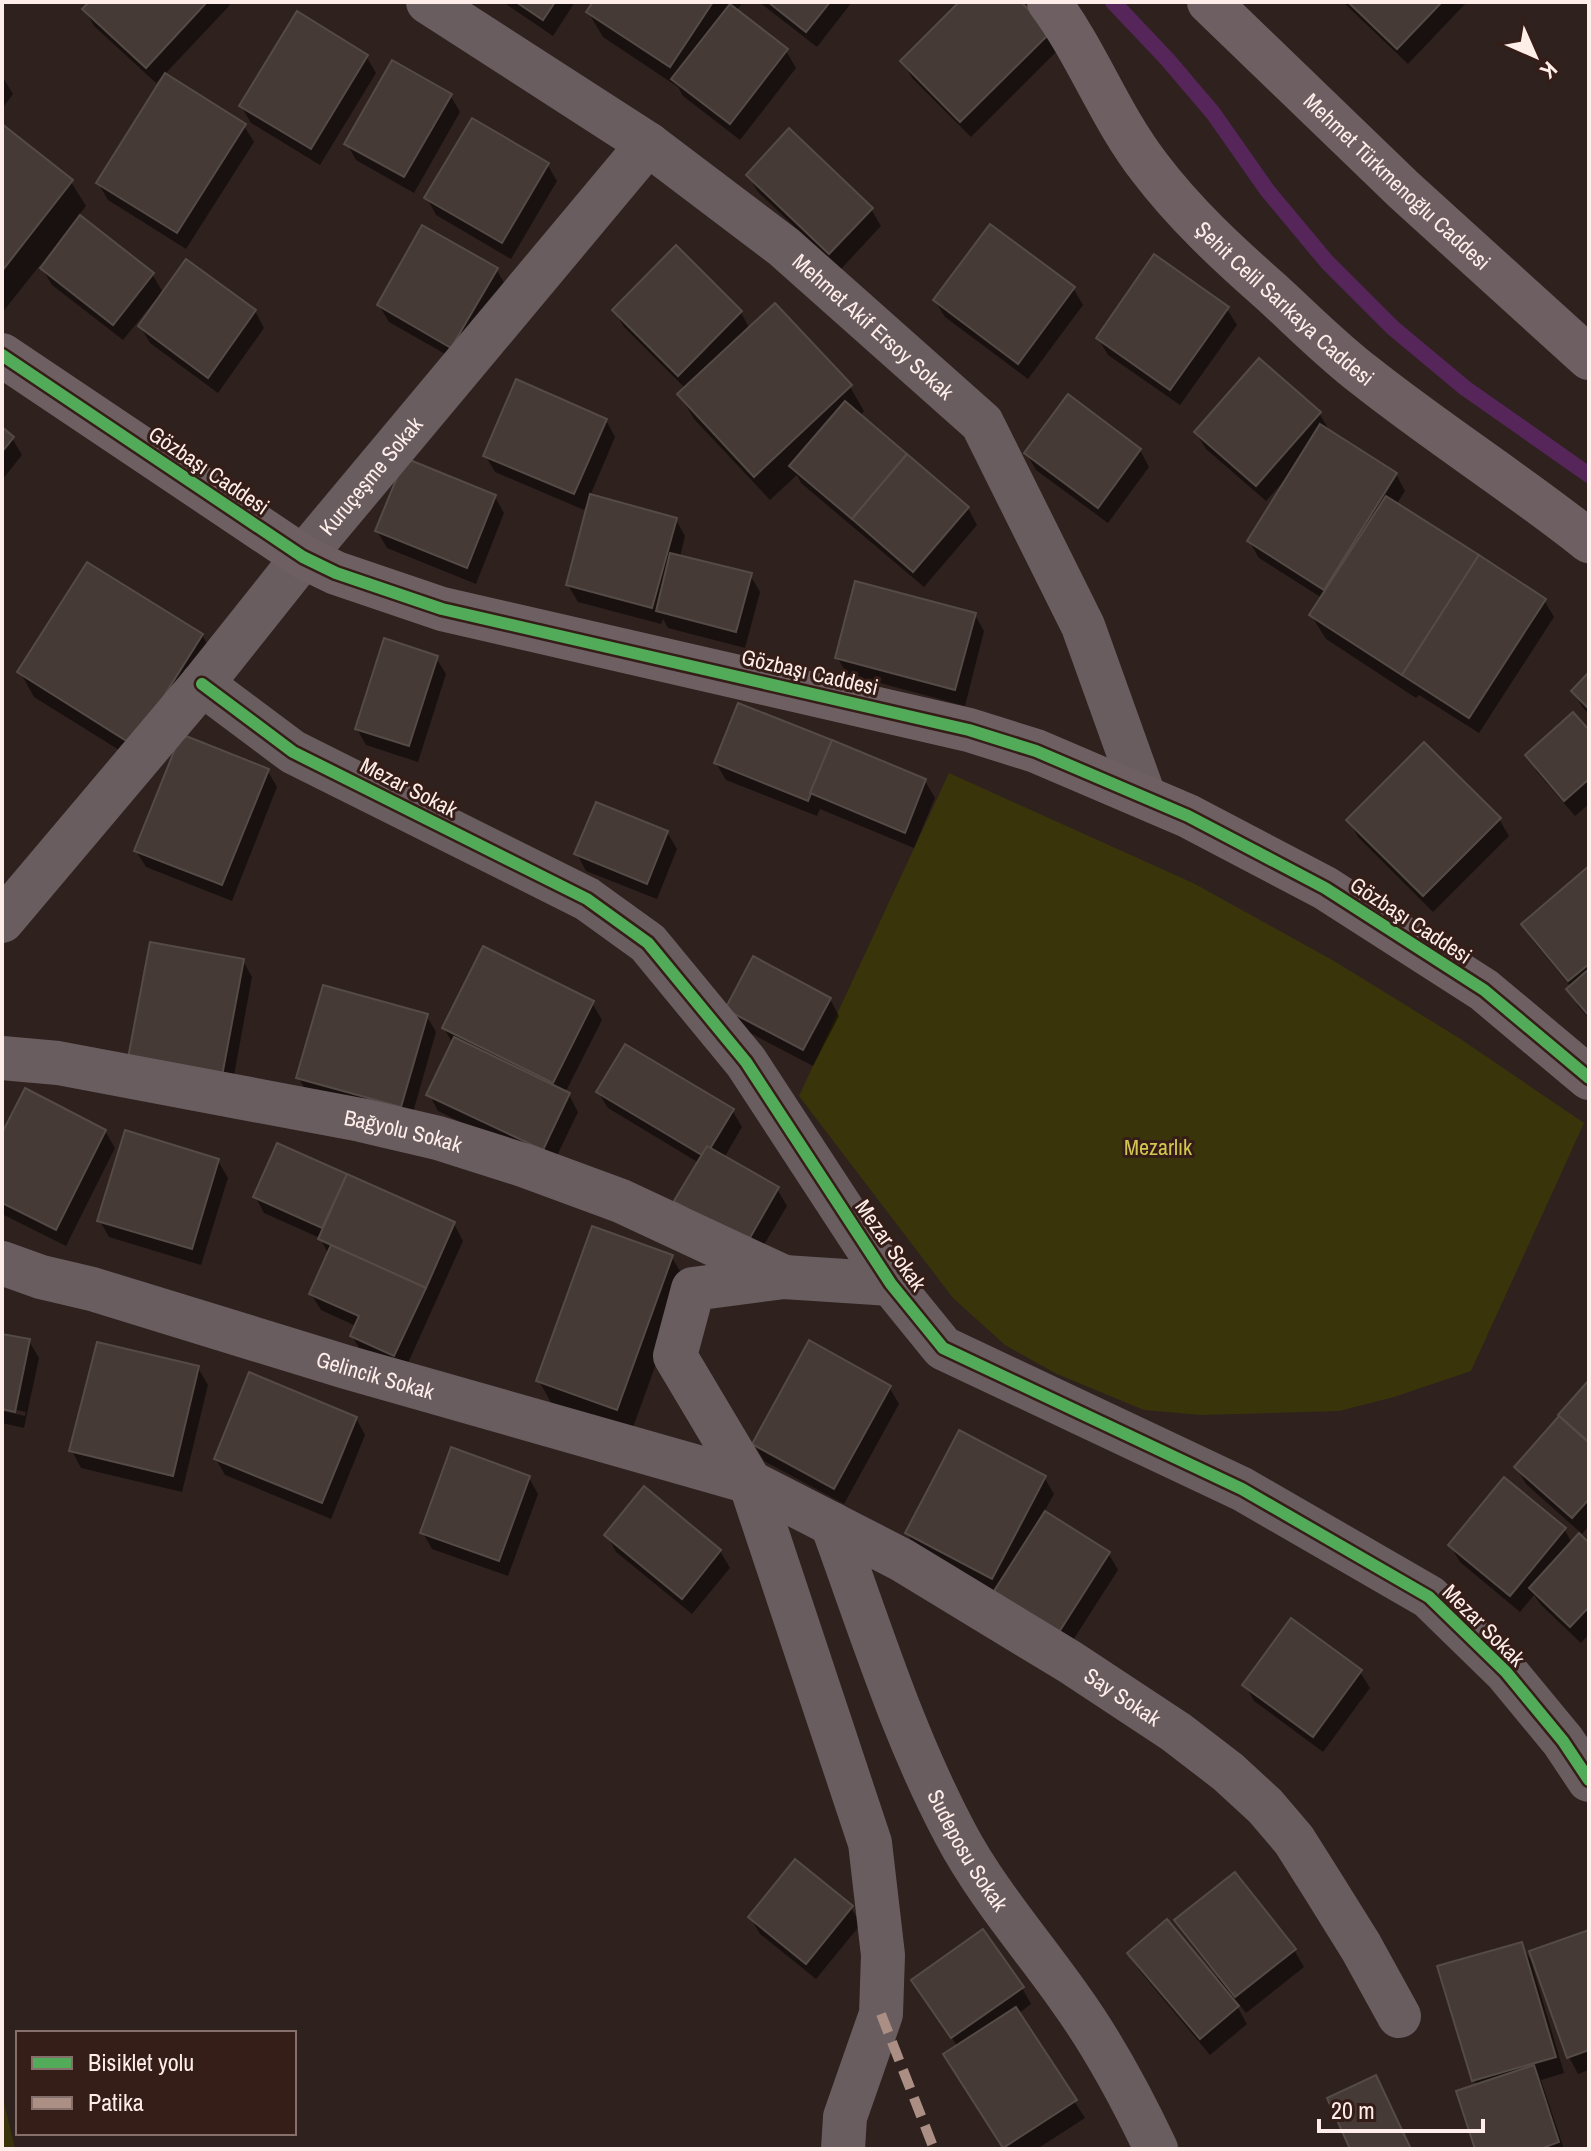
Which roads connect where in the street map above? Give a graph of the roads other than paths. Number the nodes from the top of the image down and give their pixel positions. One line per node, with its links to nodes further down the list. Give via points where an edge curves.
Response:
1 (428, 2): 4 (street, Mehmet Akif Ersoy Sokak)
2 (1049, 2): 7 (street, Şehit Celil Sarıkaya Caddesi, via 1150,168 1229,255 1361,373)
3 (1209, 2): 6 (street, Mehmet Türkmenoğlu Caddesi)
4 (648, 144): 8 (street, Kuruçeşme Sokak); 10 (street, Mehmet Akif Ersoy Sokak, via 784,247 982,423 1083,626)
5 (2, 355): 8 (street, Gözbaşı Caddesi)
6 (1589, 358)
7 (1589, 541)
8 (303, 557): 9 (street, Kuruçeşme Sokak); 10 (street, Gözbaşı Caddesi, via 442,609 969,730)
9 (202, 684): 11 (street, Kuruçeşme Sokak); 16 (street, Mezar Sokak, via 293,752 587,899 648,943 746,1062)
10 (1144, 796): 13 (street, Gözbaşı Caddesi, via 1325,888 1484,990)
11 (2, 921)
12 (2, 1058): 15 (street, Bağyolu Sokak, via 58,1063 438,1138 621,1201)
13 (1589, 1078)
14 (2, 1263): 17 (street, Gelincik Sokak)
15 (784, 1277): 16 (street); 17 (street, via 693,1289 675,1356)
16 (891, 1284): 19 (street, Mezar Sokak, via 943,1348 1242,1489 1429,1597 1506,1672)
17 (750, 1482): 18 (street, Say Sokak); 21 (street, via 870,1843 883,1955 881,2014 845,2117)
18 (832, 1524): 20 (street, Say Sokak, via 1070,1662 1228,1772 1294,1840); 22 (street, Sudeposu Sokak, via 916,1751 956,1835 1071,1999 1132,2097)
19 (1589, 1780)
20 (1399, 2016)
21 (843, 2149)
22 (1156, 2149)

